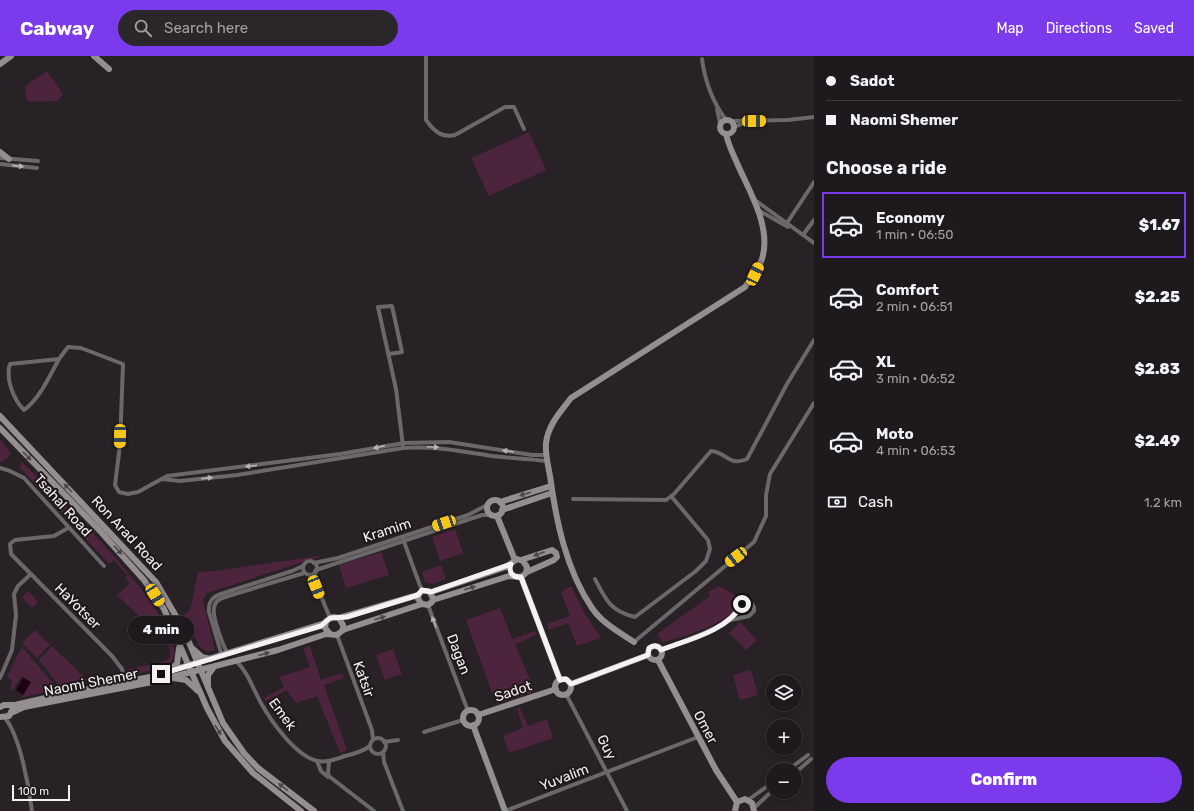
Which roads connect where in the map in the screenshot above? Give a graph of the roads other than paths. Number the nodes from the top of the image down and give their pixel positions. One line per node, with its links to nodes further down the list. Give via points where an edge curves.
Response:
1 (11, 56): 5 (street)
2 (94, 56): 6 (street)
3 (426, 56): 11 (street, via 426,120 439,134 455,135 510,106 514,107)
4 (702, 59): 8 (street, via 710,94)
5 (1, 62)
6 (109, 69)
7 (814, 117): 9 (street)
8 (726, 121): 9 (street); 10 (street); 12 (street, via 720,130)
9 (749, 121): 10 (street)
10 (734, 127): 12 (street)
11 (524, 129)
12 (728, 134): 20 (street, via 736,161)
13 (0, 152): 15 (street)
14 (0, 158): 15 (street)
15 (9, 159): 16 (street)
16 (38, 161)
17 (0, 164): 18 (street, one-way to 18)
18 (37, 168)
19 (814, 182): 23 (street)
20 (753, 199): 21 (street); 23 (street)
21 (757, 210): 24 (street); 35 (street, via 764,236 762,258 755,274 745,287 571,398 554,419 546,442)
22 (814, 220): 25 (street)
23 (787, 223): 24 (street)
24 (795, 230): 25 (street)
25 (803, 235): 26 (street)
26 (814, 243)
27 (814, 340): 39 (street, via 747,459 739,462 730,461 718,452 711,451)
28 (389, 354): 28 (street, via 381,320 378,307 392,306 402,352); 33 (street)
29 (59, 359): 29 (street, via 10,364 9,377 14,397 24,410 40,391); 37 (street, via 68,347 81,348 123,364 120,445 115,485 119,492 128,494 138,492)
30 (814, 403): 73 (street, via 770,474 766,516 754,542)
31 (0, 416): 74 (street, Ron Arad Road, one-way to 31, via 175,613 153,577)
32 (0, 428): 72 (street, Ron Arad Road, one-way to 72, via 130,563 164,609)
33 (403, 443): 34 (street); 35 (street, one-way to 33, via 449,442); 37 (street, one-way to 37)
34 (403, 448): 35 (street, one-way to 35, via 446,448 493,456); 37 (street, one-way to 34, via 180,481 237,475)
35 (547, 458): 38 (street)
36 (0, 468): 45 (street, Tsahal Road, via 24,478)
37 (161, 479)
38 (552, 489): 41 (street, one-way to 41); 43 (street); 73 (street, via 568,559 576,580 592,609 610,627)
39 (671, 496): 40 (street, via 666,500); 57 (street, via 708,540 710,549 706,561 670,592 635,617 621,613 607,603)
40 (573, 499)
41 (500, 502): 42 (street, via 493,500); 43 (street)
42 (488, 505): 44 (street, via 487,511); 46 (street, Kramim, via 468,515)
43 (502, 510): 44 (street)
44 (494, 515): 46 (street, Kramim, via 482,515); 47 (street)
45 (68, 528): 49 (street, Tsahal Road); 53 (street, HaYotser, via 59,534 18,539 10,544 11,554)
46 (403, 538): 48 (street, Kramim); 51 (street, Kramim); 60 (street)
47 (516, 561): 52 (street, via 527,564); 52 (street, one-way to 47, via 554,560 557,557 556,553 552,550); 55 (street, via 510,572); 59 (street)
48 (314, 563): 50 (street, Kramim); 51 (street, via 317,566)
49 (104, 566)
50 (303, 566): 54 (street); 77 (street, via 212,599 209,612)
51 (316, 571): 54 (street, Kramim); 58 (street)
52 (527, 572): 56 (street)
53 (31, 574): 86 (street, via 18,586 14,594 16,614 12,650); 89 (street, HaYotser, via 112,656 122,669)
54 (304, 574): 58 (street); 77 (street, via 225,597 217,602 214,615)
55 (514, 576): 56 (street); 61 (street, one-way to 55)
56 (521, 577): 88 (street)
57 (595, 579)
58 (316, 587): 65 (street)
59 (431, 592): 60 (street); 61 (street)
60 (420, 593): 62 (street, via 418,599); 66 (street)
61 (433, 600): 62 (street)
62 (425, 604): 69 (street, one-way to 62); 96 (street, Dagan, one-way to 62)
63 (740, 609): 64 (street); 64 (street, via 744,603 752,605 753,613); 68 (street)
64 (745, 616): 68 (street)
65 (330, 618): 66 (street); 67 (street)
66 (339, 618): 69 (street)
67 (325, 623): 70 (street, via 325,628); 77 (street)
68 (724, 623): 75 (street)
69 (343, 630): 71 (street)
70 (330, 634): 71 (street); 78 (street, one-way to 70)
71 (337, 635): 101 (street, Katsir)
72 (179, 642): 84 (street, Ron Arad Road); 85 (street, via 177,664)
73 (634, 642)
74 (190, 646): 77 (street, via 202,657); 82 (street, Ron Arad Road)
75 (661, 650): 76 (street, via 658,646 653,646 649,648); 79 (street, via 662,654)
76 (648, 655): 79 (street, via 652,660); 90 (street)
77 (222, 656): 82 (street)
78 (248, 658): 80 (street); 83 (street)
79 (658, 660): 103 (street, Omer)
80 (236, 661): 81 (street); 83 (street)
81 (215, 666): 82 (street); 91 (street, via 208,675)
82 (198, 667): 84 (street, Naomi Shemer); 91 (street, Ron Arad Road)
83 (244, 668): 115 (street, Emek, via 261,703 275,724 298,750)
84 (191, 669): 85 (street, Naomi Shemer); 87 (street, Naomi Shemer); 94 (street, Ron Arad Road)
85 (161, 674): 89 (street, Naomi Shemer)
86 (0, 678)
87 (170, 678): 89 (street, Naomi Shemer); 94 (street, via 189,682)
88 (560, 680): 90 (street, via 566,679); 92 (street, via 556,684)
89 (125, 684): 95 (street, Naomi Shemer); 98 (street, Naomi Shemer, via 24,707)
90 (571, 684): 93 (street, via 571,689)
91 (208, 689): 129 (street, Ron Arad Road, one-way to 91, via 258,768 244,753 223,723)
92 (556, 689): 93 (street, via 559,693); 97 (street, Sadot)
93 (566, 694): 120 (street, Guy)
94 (201, 695): 128 (street, Ron Arad Road, one-way to 128, via 214,722 238,757 253,774)
95 (3, 705): 98 (street)
96 (468, 711): 97 (street, via 474,711); 99 (street, via 464,714)
97 (478, 715): 100 (street, via 478,722)
98 (5, 716): 127 (street, via 12,729)
99 (463, 720): 100 (street, via 467,725); 102 (street)
100 (473, 725): 132 (street)
101 (372, 730): 104 (street, Katsir); 105 (street, Katsir)
102 (424, 732)
103 (698, 737): 120 (street, Yuvalim); 125 (street, Omer)
104 (379, 739): 105 (street); 106 (street)
105 (373, 740): 107 (street)
106 (384, 742): 108 (street); 108 (street, via 396,740)
107 (370, 746): 109 (street); 110 (street, Emek)
108 (386, 747): 111 (street)
109 (372, 751): 110 (street, Emek); 112 (street)
110 (359, 752): 116 (street, Emek)
111 (383, 752): 112 (street); 117 (street)
112 (377, 754): 117 (street)
113 (808, 755): 118 (street)
114 (812, 759): 119 (street)
115 (317, 761): 116 (street, Emek); 121 (street, Emek, via 321,771)
116 (329, 762): 121 (street, via 328,774)
117 (384, 762): 131 (street)
118 (797, 763)
119 (802, 767)
120 (606, 772): 132 (street, Yuvalim); 133 (street, Guy)
121 (334, 780): 130 (street, Emek)
122 (766, 787): 124 (street)
123 (766, 797): 126 (street)
124 (748, 800): 125 (street); 126 (street)
125 (738, 802): 134 (street)
126 (754, 810)
127 (32, 811)
128 (301, 811)
129 (314, 811)
130 (374, 811)
131 (403, 811)
132 (505, 811)
133 (627, 811)
134 (734, 811)

